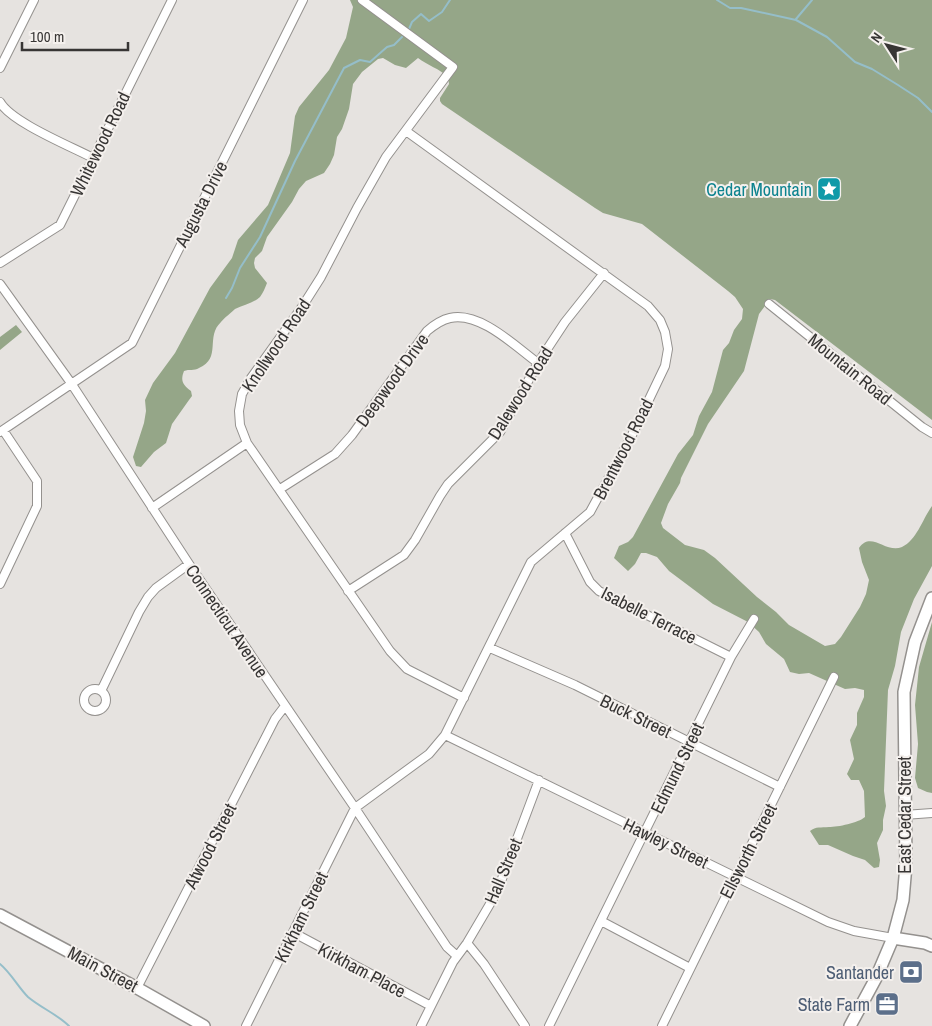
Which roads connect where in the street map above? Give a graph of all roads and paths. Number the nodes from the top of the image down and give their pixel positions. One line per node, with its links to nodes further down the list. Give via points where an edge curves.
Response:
1 (34, 0): 5 (street)
2 (172, 0): 8 (street, Whitewood Road)
3 (304, 0): 14 (street, Augusta Drive, via 132,343)
4 (362, 0): 7 (street, Knollwood Road, via 453,67)
5 (0, 68)
6 (0, 102): 8 (street, via 19,120)
7 (406, 131): 10 (street, Brentwood Road); 17 (street, Knollwood Road, via 386,157 321,277 242,394 240,425)
8 (92, 158): 9 (street, Whitewood Road, via 60,225)
9 (0, 263)
10 (604, 273): 13 (street, Dalewood Road); 20 (street, Brentwood Road, via 648,306 660,320 668,349 665,366 599,496 590,512)
11 (0, 284): 14 (street, Connecticut Avenue)
12 (769, 304): 16 (street, Mountain Road)
13 (538, 363): 18 (street, Deepwood Drive, via 482,322 452,317 438,322 426,331 352,436 335,454); 23 (street, Dalewood Road, via 500,432 448,484 404,555)
14 (71, 383): 15 (street, Augusta Drive); 19 (street, Connecticut Avenue)
15 (2, 431): 22 (street, via 37,481 38,494 37,506)
16 (932, 433)
17 (247, 443): 18 (street, Knollwood Road); 19 (street)
18 (280, 489): 23 (street, Knollwood Road)
19 (152, 508): 21 (street, Connecticut Avenue)
20 (565, 533): 26 (street, Brentwood Road, via 531,562); 27 (street, Isabelle Terrace, via 590,582 599,591)
21 (188, 564): 29 (street, via 148,597); 31 (street, Connecticut Avenue)
22 (0, 584)
23 (348, 591): 30 (street, Knollwood Road, via 390,651 407,669)
24 (932, 598): 38 (main road, East Cedar Street, via 915,642 904,692)
25 (754, 619): 27 (street, Edmund Street)
26 (490, 648): 30 (street, Brentwood Road); 33 (street, Buck Street)
27 (731, 657): 33 (street, Edmund Street)
28 (834, 677): 35 (street, Ellsworth Street)
29 (101, 691)
30 (464, 698): 32 (street, Brentwood Road)
31 (285, 706): 36 (street, Connecticut Avenue); 49 (street, Atwood Street, via 275,719)
32 (445, 735): 34 (street, Hawley Street); 36 (street, Brentwood Road, via 429,754)
33 (689, 742): 35 (street, Buck Street); 39 (street, Edmund Street)
34 (539, 780): 39 (street, Hawley Street); 45 (street, Hall Street, via 497,892)
35 (780, 787): 40 (street, Ellsworth Street)
36 (355, 808): 43 (street, Kirkham Street); 47 (street, Connecticut Avenue)
37 (932, 813): 38 (street)
38 (904, 815): 44 (main road, East Cedar Street, via 906,865 902,900)
39 (645, 833): 40 (street, Hawley Street); 42 (street, Edmund Street)
40 (736, 877): 44 (street, Hawley Street, via 828,922); 48 (street, Ellsworth Street)
41 (0, 915): 49 (main road, Main Street)
42 (601, 921): 48 (street); 55 (street, Edmund Street)
43 (294, 933): 50 (street, Kirkham Place); 52 (street, Kirkham Street)
44 (892, 938): 46 (main road); 57 (main road, East Cedar Street, via 876,978)
45 (467, 943): 47 (street, Hall Street); 54 (street)
46 (932, 946)
47 (457, 956): 50 (street, Hall Street)
48 (690, 968): 56 (street, Ellsworth Street)
49 (137, 988): 51 (main road, Main Street)
50 (431, 1006): 53 (street, Hall Street)
51 (204, 1026)
52 (246, 1026)
53 (421, 1026)
54 (525, 1026)
55 (549, 1026)
56 (662, 1026)
57 (850, 1026)

